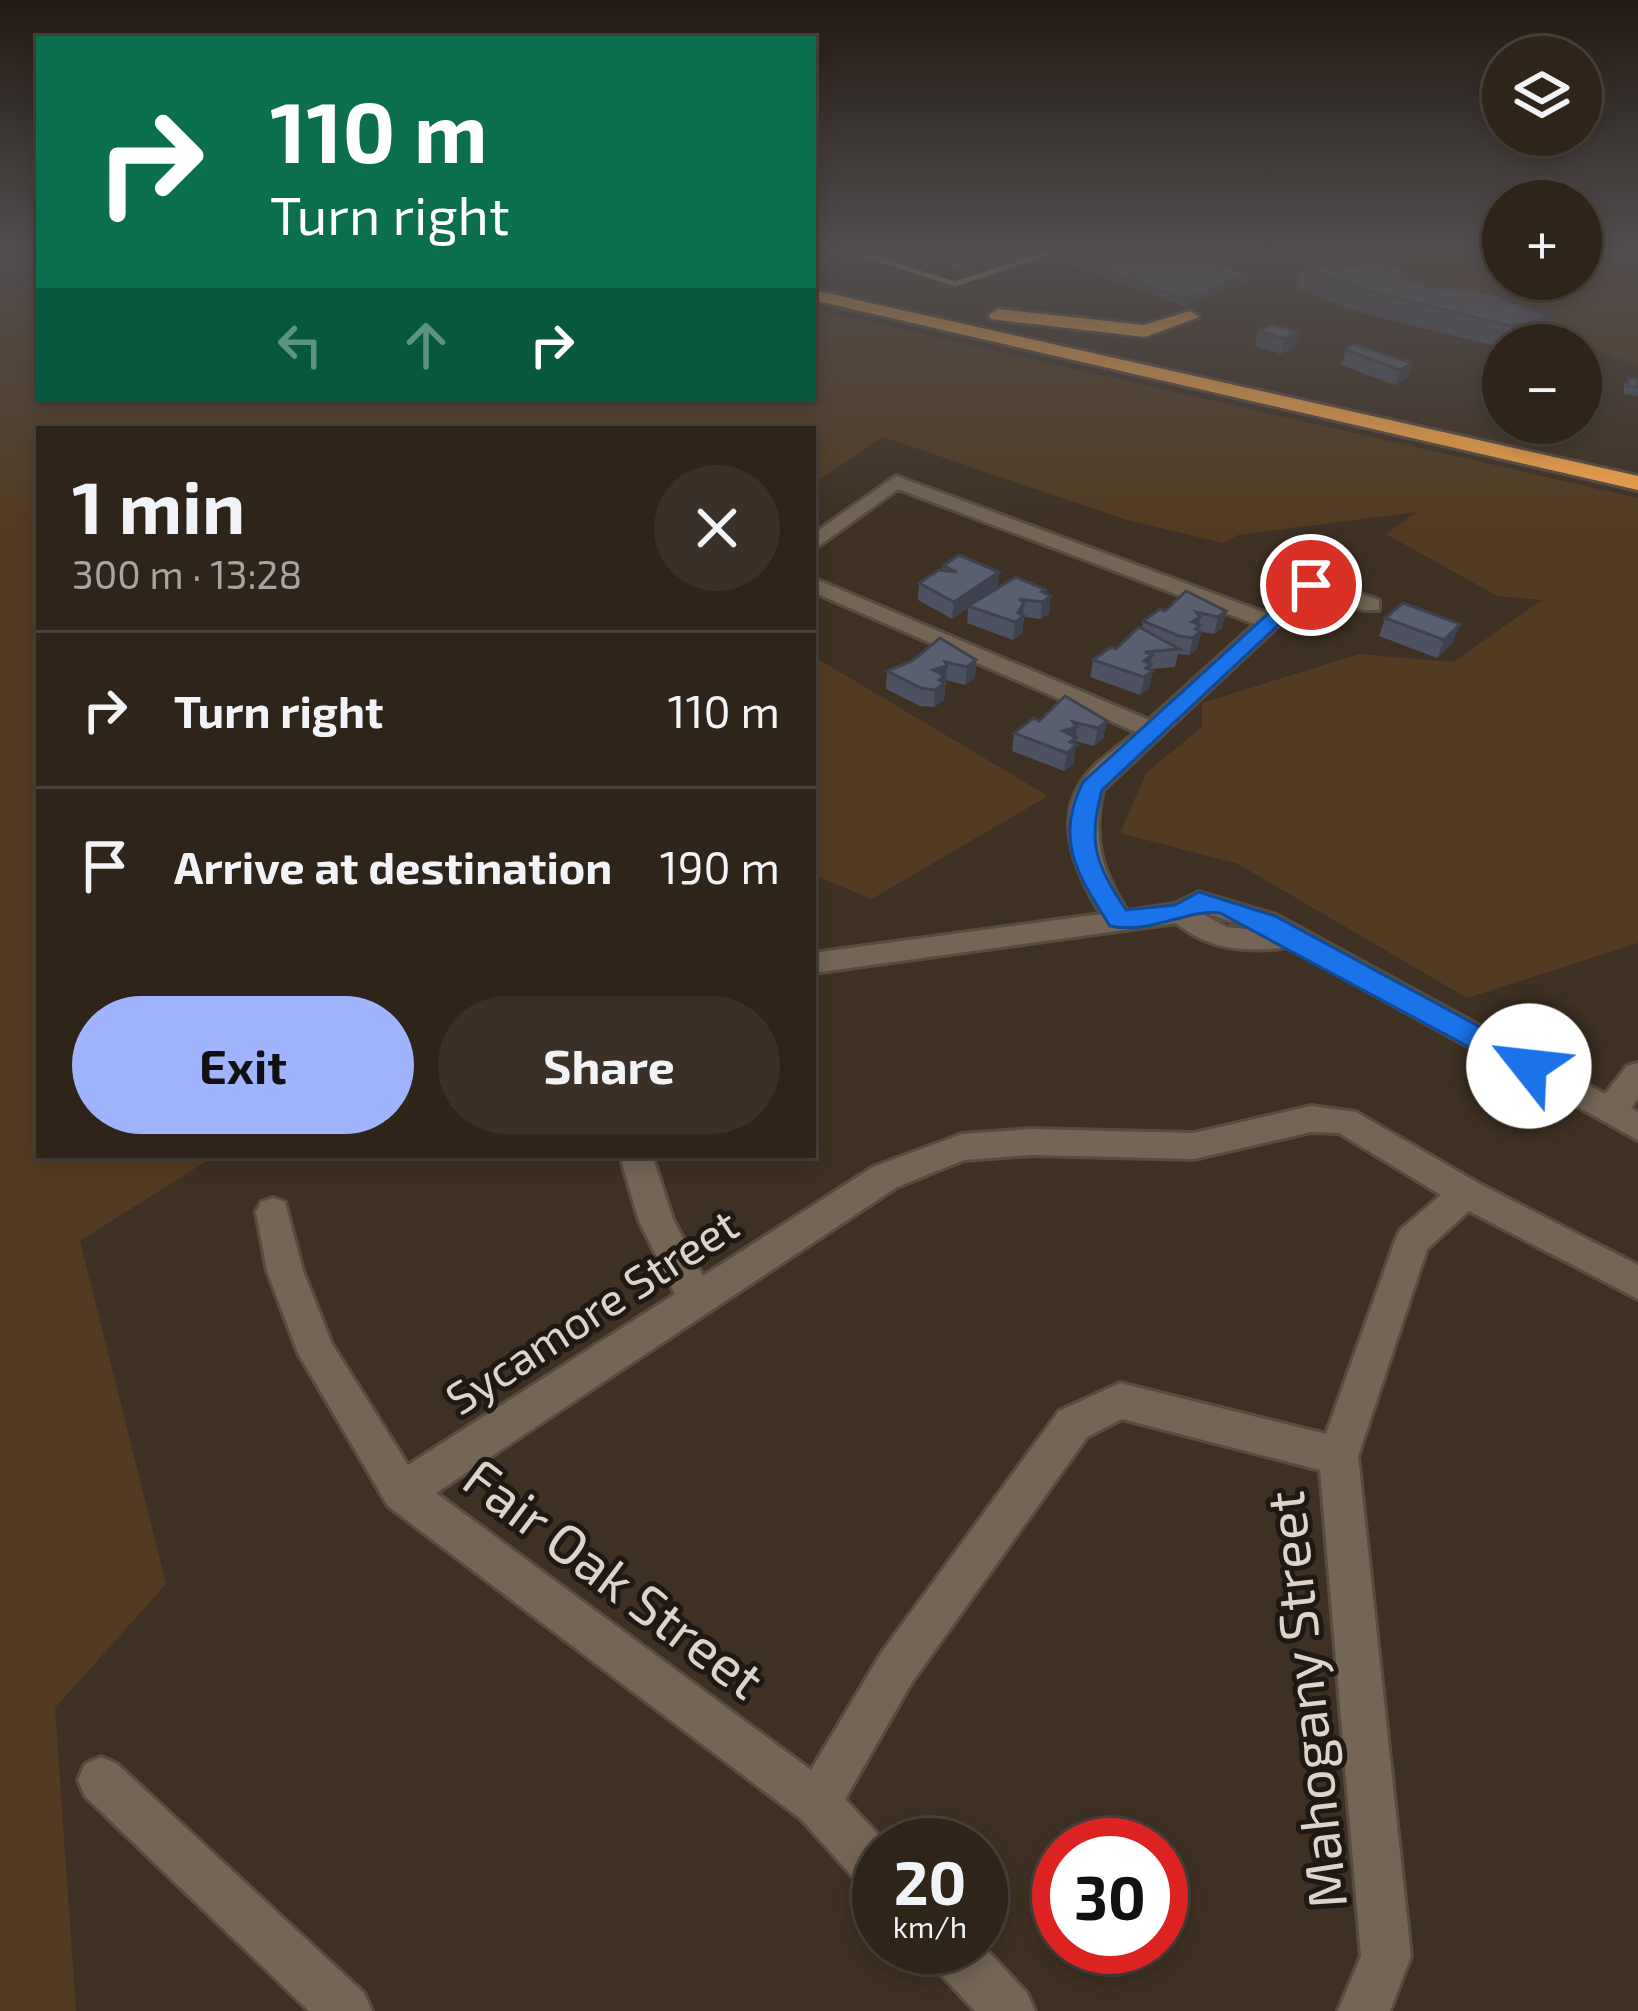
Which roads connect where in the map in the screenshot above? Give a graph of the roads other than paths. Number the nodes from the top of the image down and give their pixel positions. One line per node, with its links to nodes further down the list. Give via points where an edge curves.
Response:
1 (1014, 341): 4 (highway)
2 (1120, 341): 3 (highway)
3 (1180, 349)
4 (1638, 483)
5 (816, 542): 10 (street, via 896,482)
6 (1331, 566): 8 (street)
7 (816, 585): 11 (street)
8 (1311, 585): 9 (street); 10 (street)
9 (1371, 605)
10 (1270, 622): 11 (street)
11 (1152, 730): 12 (street, via 1091,787 1081,824 1086,868)
12 (1119, 920): 13 (street); 15 (street, via 1182,913 1224,939 1286,937)
13 (816, 963)
14 (1638, 1075): 15 (street)
15 (1624, 1119)
16 (639, 1163): 20 (street, via 656,1221)
17 (1466, 1193): 19 (street, Sycamore Street); 20 (street, Sycamore Street, via 1345,1120 1311,1119 1194,1146 962,1147 884,1177); 21 (street, Mahogany Street, via 1412,1241)
18 (273, 1212): 22 (street, Fair Oak Street, via 317,1353)
19 (1638, 1282)
20 (695, 1297): 22 (street, Sycamore Street)
21 (1338, 1456): 24 (street, via 1120,1402 1073,1424 897,1667); 29 (street, Mahogany Street, via 1386,1956)
22 (402, 1492): 24 (street, Fair Oak Street)
23 (101, 1780): 27 (street)
24 (817, 1803): 25 (street, Fair Oak Street)
25 (852, 1841)
26 (975, 1974): 28 (street)
27 (346, 2011)
28 (1009, 2011)
29 (1364, 2011)

